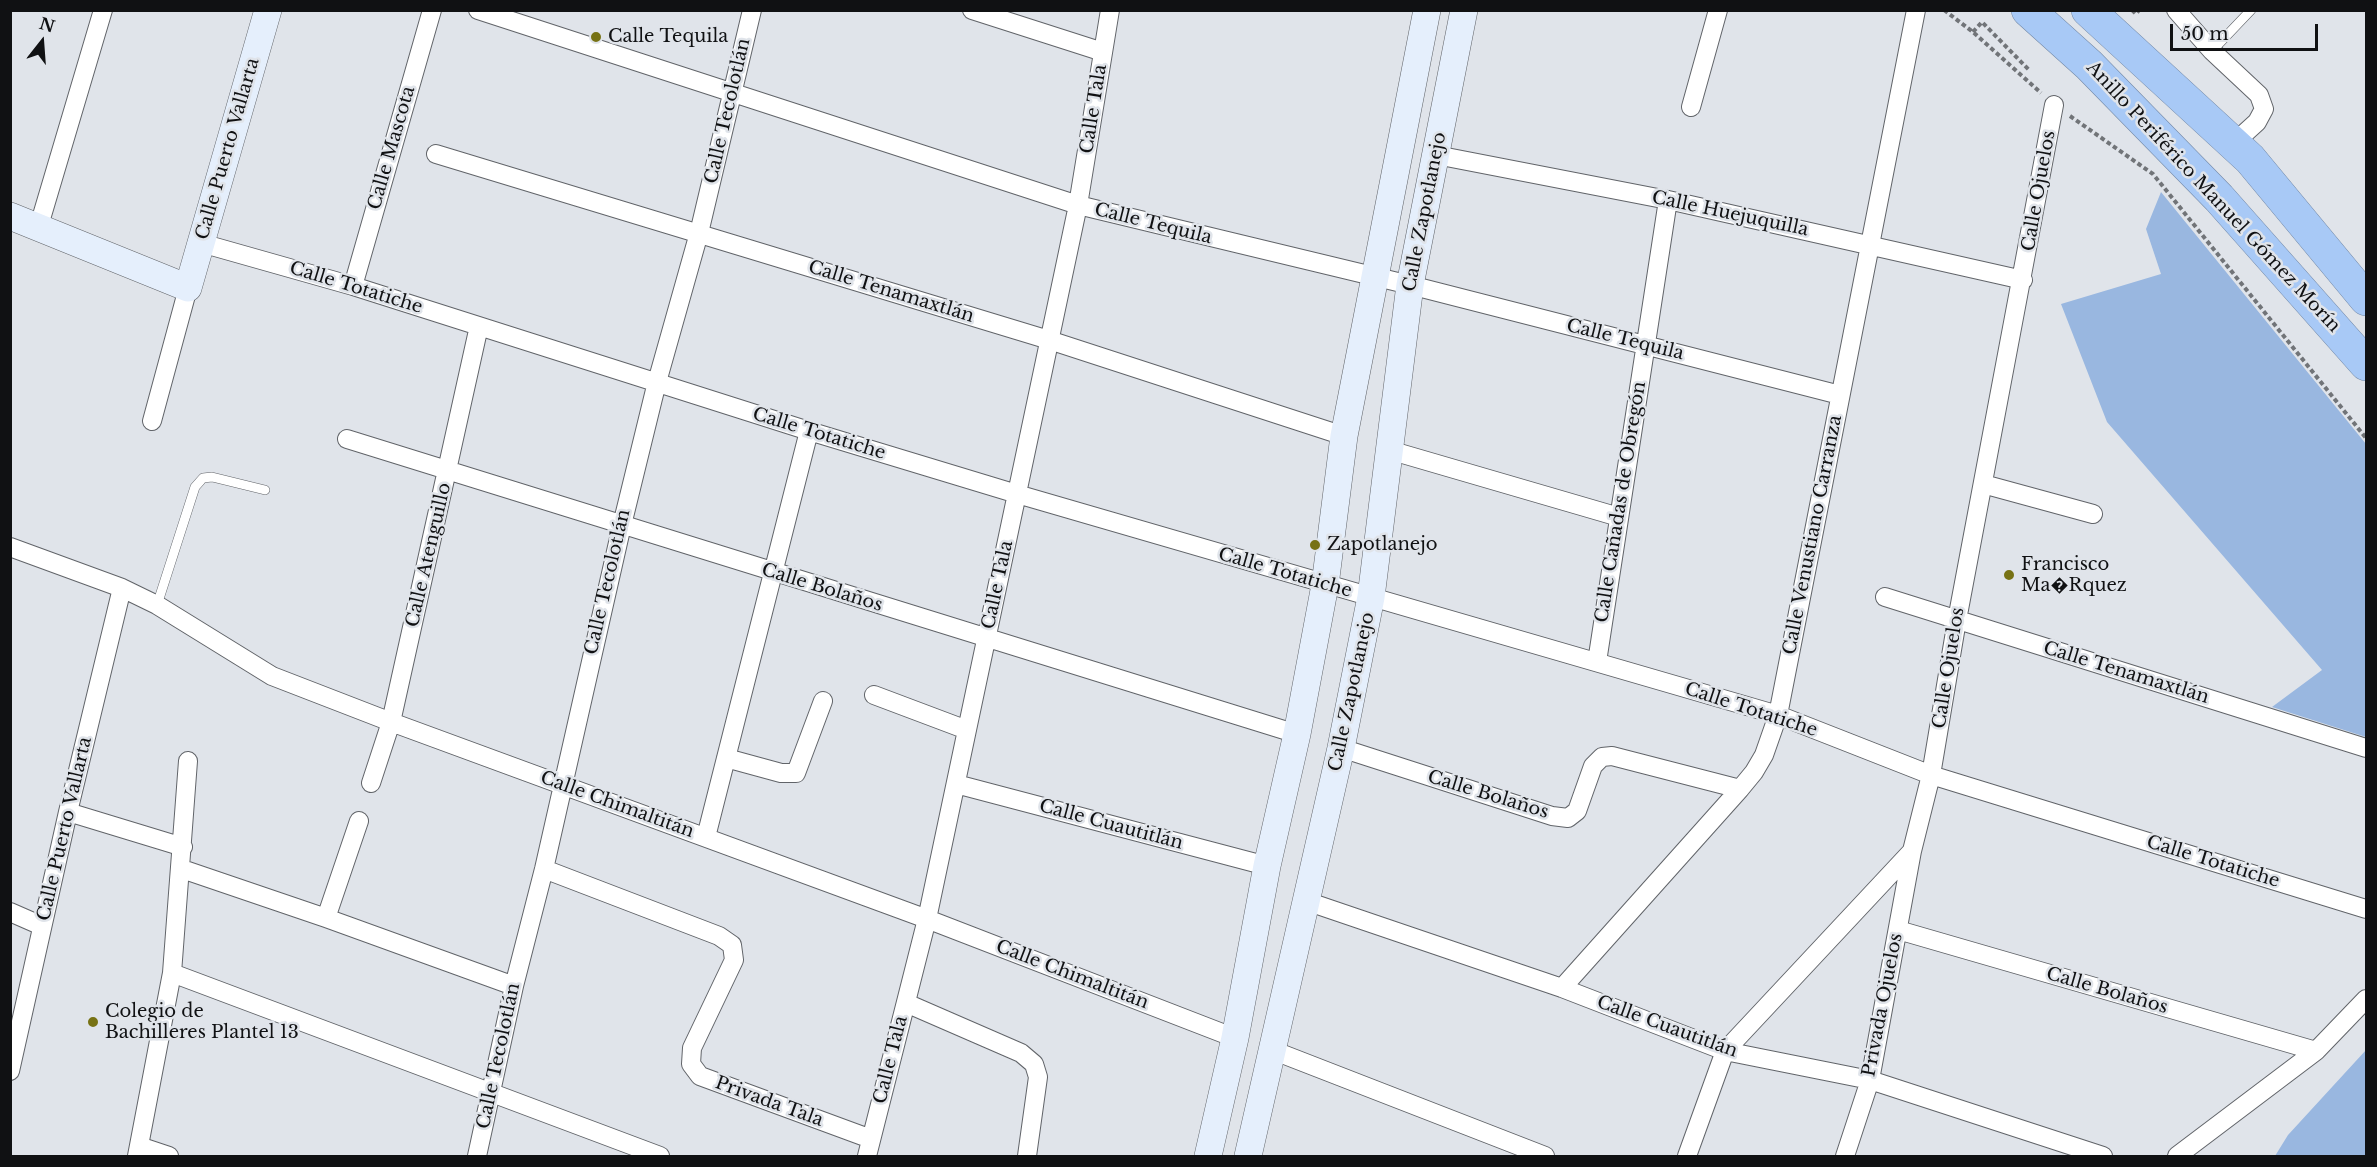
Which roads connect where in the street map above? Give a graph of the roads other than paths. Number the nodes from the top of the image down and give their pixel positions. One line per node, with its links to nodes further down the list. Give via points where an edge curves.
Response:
1 (103, 10): 27 (street)
2 (268, 10): 29 (street, Calle Puerto Vallarta)
3 (432, 10): 34 (street, Calle Mascota)
4 (478, 10): 18 (street, Calle Tequila)
5 (752, 10): 18 (street, Calle Tecolotlán)
6 (972, 10): 17 (street)
7 (1110, 10): 17 (street, Calle Tala)
8 (1427, 10): 31 (street, Calle Zapotlanejo)
9 (1464, 10): 23 (street, Calle Zapotlanejo)
10 (1718, 10): 20 (street)
11 (1916, 10): 30 (street, Calle Venustiano Carranza)
12 (2028, 10): 40 (highway, Anillo Periférico Manuel Gómez Morín, via 2089,65 2219,198)
13 (2088, 10): 21 (highway)
14 (2176, 10): 16 (street)
15 (2252, 10): 16 (lane)
16 (2212, 51): 21 (street, via 2259,96 2264,109 2257,122)
17 (1103, 52): 25 (street, Calle Tala)
18 (733, 94): 25 (street, Calle Tequila); 28 (street, Calle Tecolotlán)
19 (2054, 105): 32 (street, Calle Ojuelos)
20 (1691, 107)
21 (2234, 143): 36 (highway)
22 (436, 154): 28 (street, Calle Tenamaxtlán)
23 (1436, 155): 24 (street, Calle Huejuquilla); 33 (street, Calle Zapotlanejo)
24 (1668, 200): 30 (street, Calle Huejuquilla); 39 (street, Calle Cañadas de Obregón)
25 (1078, 205): 31 (street, Calle Tequila); 38 (street, Calle Tala)
26 (10, 216): 27 (street)
27 (38, 229): 35 (street)
28 (699, 233): 38 (street, Calle Tenamaxtlán); 41 (street, Calle Tecolotlán)
29 (201, 243): 34 (street, Calle Totatiche); 35 (street, Calle Puerto Vallarta)
30 (1869, 245): 32 (street, Calle Huejuquilla); 42 (street, Calle Venustiano Carranza)
31 (1375, 278): 33 (street, Calle Tequila); 45 (street, Calle Zapotlanejo)
32 (2023, 280): 49 (street, Calle Ojuelos)
33 (1410, 285): 39 (street, Calle Tequila); 47 (street, Calle Zapotlanejo)
34 (353, 286): 37 (street, Calle Totatiche)
35 (188, 288): 43 (street)
36 (2367, 299)
37 (479, 326): 41 (street, Calle Totatiche); 48 (street, Calle Atenguillo)
38 (1049, 340): 45 (street, Calle Tenamaxtlán); 51 (street, Calle Tala)
39 (1645, 345): 42 (street, Calle Tequila); 53 (street, Calle Cañadas de Obregón)
40 (2367, 364)
41 (657, 382): 44 (street, Calle Totatiche); 54 (street, Calle Tecolotlán)
42 (1840, 395): 67 (street, Calle Venustiano Carranza)
43 (152, 422)
44 (809, 431): 51 (street, Calle Totatiche); 56 (street)
45 (1344, 436): 57 (street, Calle Zapotlanejo)
46 (347, 439): 48 (street, Calle Bolaños)
47 (1389, 450): 53 (street); 59 (street, Calle Zapotlanejo)
48 (448, 471): 54 (street, Calle Bolaños); 68 (street, Calle Atenguillo)
49 (1983, 484): 52 (street); 62 (street, Calle Ojuelos)
50 (265, 490): 61 (lane, via 212,477 203,478 195,486)
51 (1017, 494): 57 (street, Calle Totatiche); 63 (street, Calle Tala)
52 (2093, 514)
53 (1619, 517): 64 (street, Calle Cañadas de Obregón)
54 (622, 525): 56 (street, Calle Bolaños); 77 (street, Calle Tecolotlán)
55 (10, 547): 58 (street, Calle Chimaltitán)
56 (772, 573): 63 (street, Calle Bolaños); 73 (street)
57 (1325, 585): 59 (street, Calle Totatiche); 70 (street, Calle Zapotlanejo)
58 (122, 588): 61 (street, Calle Chimaltitán); 80 (street, Calle Puerto Vallarta)
59 (1371, 597): 64 (street, Calle Totatiche); 71 (street, Calle Zapotlanejo)
60 (1885, 597): 62 (street, Calle Tenamaxtlán)
61 (157, 605): 68 (street, Calle Chimaltitán, via 272,676)
62 (1957, 620): 72 (street, Calle Tenamaxtlán); 75 (street, Calle Ojuelos)
63 (987, 638): 69 (street, Calle Tala); 70 (street, Calle Bolaños)
64 (1597, 663): 67 (street, Calle Totatiche)
65 (874, 695): 69 (street)
66 (823, 701): 73 (street, via 796,773 781,773)
67 (1778, 715): 75 (street, Calle Totatiche); 79 (street, Calle Venustiano Carranza, via 1764,756)
68 (391, 722): 76 (street, Calle Atenguillo); 77 (street, Calle Chimaltitán)
69 (967, 730): 78 (street, Calle Tala)
70 (1297, 734): 85 (street, Calle Zapotlanejo)
71 (1341, 748): 79 (street, Calle Bolaños, via 1568,818 1577,811 1593,766 1602,757 1612,756); 88 (street, Calle Zapotlanejo)
72 (2367, 748)
73 (726, 758): 82 (street)
74 (188, 761): 83 (street)
75 (1931, 775): 84 (street, Calle Ojuelos); 89 (street, Calle Totatiche)
76 (370, 783)
77 (561, 784): 82 (street, Calle Chimaltitán); 87 (street, Calle Tecolotlán)
78 (956, 784): 85 (street, Calle Cuautitlán); 92 (street, Calle Tala)
79 (1740, 789): 97 (street, Calle Venustiano Carranza)
80 (68, 812): 83 (street); 93 (street, Calle Puerto Vallarta)
81 (359, 821): 91 (street)
82 (706, 837): 92 (street, Calle Chimaltitán)
83 (183, 847): 86 (street)
84 (1912, 851): 94 (street, Privada Ojuelos); 102 (street, Calle Ojuelos)
85 (1267, 866): 100 (street, Calle Zapotlanejo)
86 (182, 869): 91 (street); 95 (street)
87 (544, 869): 96 (street, Calle Tecolotlán); 107 (street, Privada Tala, via 719,936 732,945 734,960 692,1048 691,1064 700,1076)
88 (1306, 900): 97 (street, Calle Cuautitlán); 101 (street, Calle Zapotlanejo)
89 (2367, 909)
90 (10, 912): 93 (street)
91 (326, 918): 96 (street)
92 (927, 919): 99 (street, Calle Tala); 100 (street, Calle Chimaltitán)
93 (42, 926): 104 (street, Calle Puerto Vallarta)
94 (1898, 930): 103 (street, Calle Bolaños); 105 (street, Privada Ojuelos)
95 (172, 973): 106 (street); 108 (street)
96 (514, 986): 106 (street, Calle Tecolotlán)
97 (1562, 988): 102 (street, Calle Cuautitlán)
98 (2367, 999): 103 (street)
99 (906, 1003): 107 (street, Calle Tala); 112 (street, via 1021,1053 1034,1064 1038,1077)
100 (1235, 1038): 113 (street, Calle Zapotlanejo)
101 (1272, 1050): 114 (street, Calle Zapotlanejo); 115 (street)
102 (1725, 1051): 105 (street, Calle Cuautitlán); 116 (street, Calle Ojuelos)
103 (2316, 1051): 119 (street)
104 (10, 1071)
105 (1870, 1080): 117 (street, Privada Ojuelos); 118 (street, Calle Cuautitlán)
106 (492, 1093): 110 (street, Calle Tecolotlán); 111 (street)
107 (869, 1148)
108 (138, 1151): 109 (street)
109 (170, 1156)
110 (477, 1156)
111 (660, 1156)
112 (1027, 1156)
113 (1208, 1156)
114 (1248, 1156)
115 (1545, 1156)
116 (1687, 1156)
117 (1845, 1156)
118 (2103, 1156)
119 (2177, 1156)

